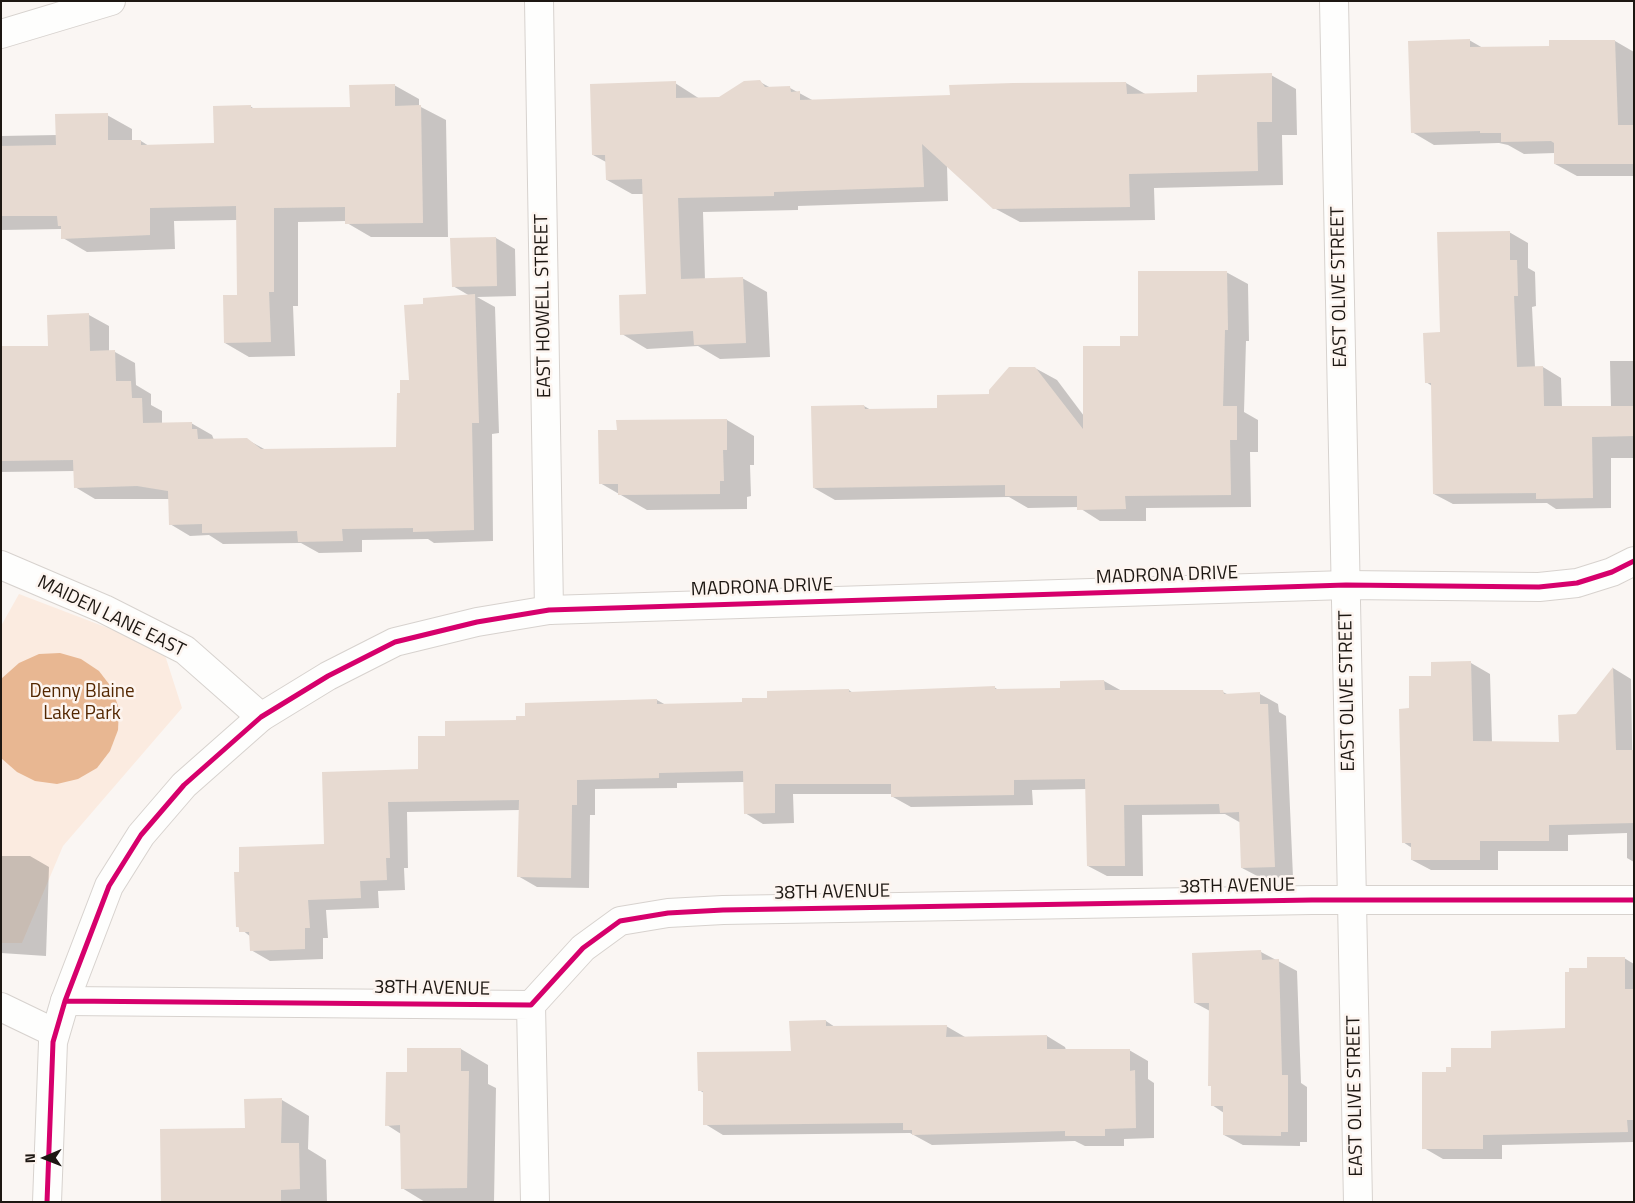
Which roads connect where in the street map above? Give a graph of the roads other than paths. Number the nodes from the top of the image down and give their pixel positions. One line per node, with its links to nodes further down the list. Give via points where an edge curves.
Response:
1 (111, 1): 4 (street)
2 (539, 1): 8 (street, EAST HOWELL STREET)
3 (1334, 1): 7 (street, EAST OLIVE STREET)
4 (1, 34)
5 (1634, 560): 7 (street, MADRONA DRIVE, via 1612,572 1576,583 1539,587)
6 (1, 565): 9 (street, MAIDEN LANE EAST, via 104,609 185,650)
7 (1346, 585): 8 (street, MADRONA DRIVE); 10 (street, EAST OLIVE STREET)
8 (549, 610): 9 (street, MADRONA DRIVE, via 477,622 395,642 328,676)
9 (261, 717): 12 (street, MADRONA DRIVE, via 184,784 141,835 109,886)
10 (1352, 900): 11 (street, 38TH AVENUE); 13 (street, 38TH AVENUE, via 668,913 620,921 584,948); 18 (street, EAST OLIVE STREET)
11 (1634, 900)
12 (65, 1001): 13 (street, 38TH AVENUE); 15 (street, MADRONA DRIVE)
13 (531, 1005): 17 (street)
14 (1, 1007): 15 (street)
15 (55, 1033): 16 (street, MADRONA DRIVE)
16 (47, 1202)
17 (535, 1202)
18 (1358, 1202)

